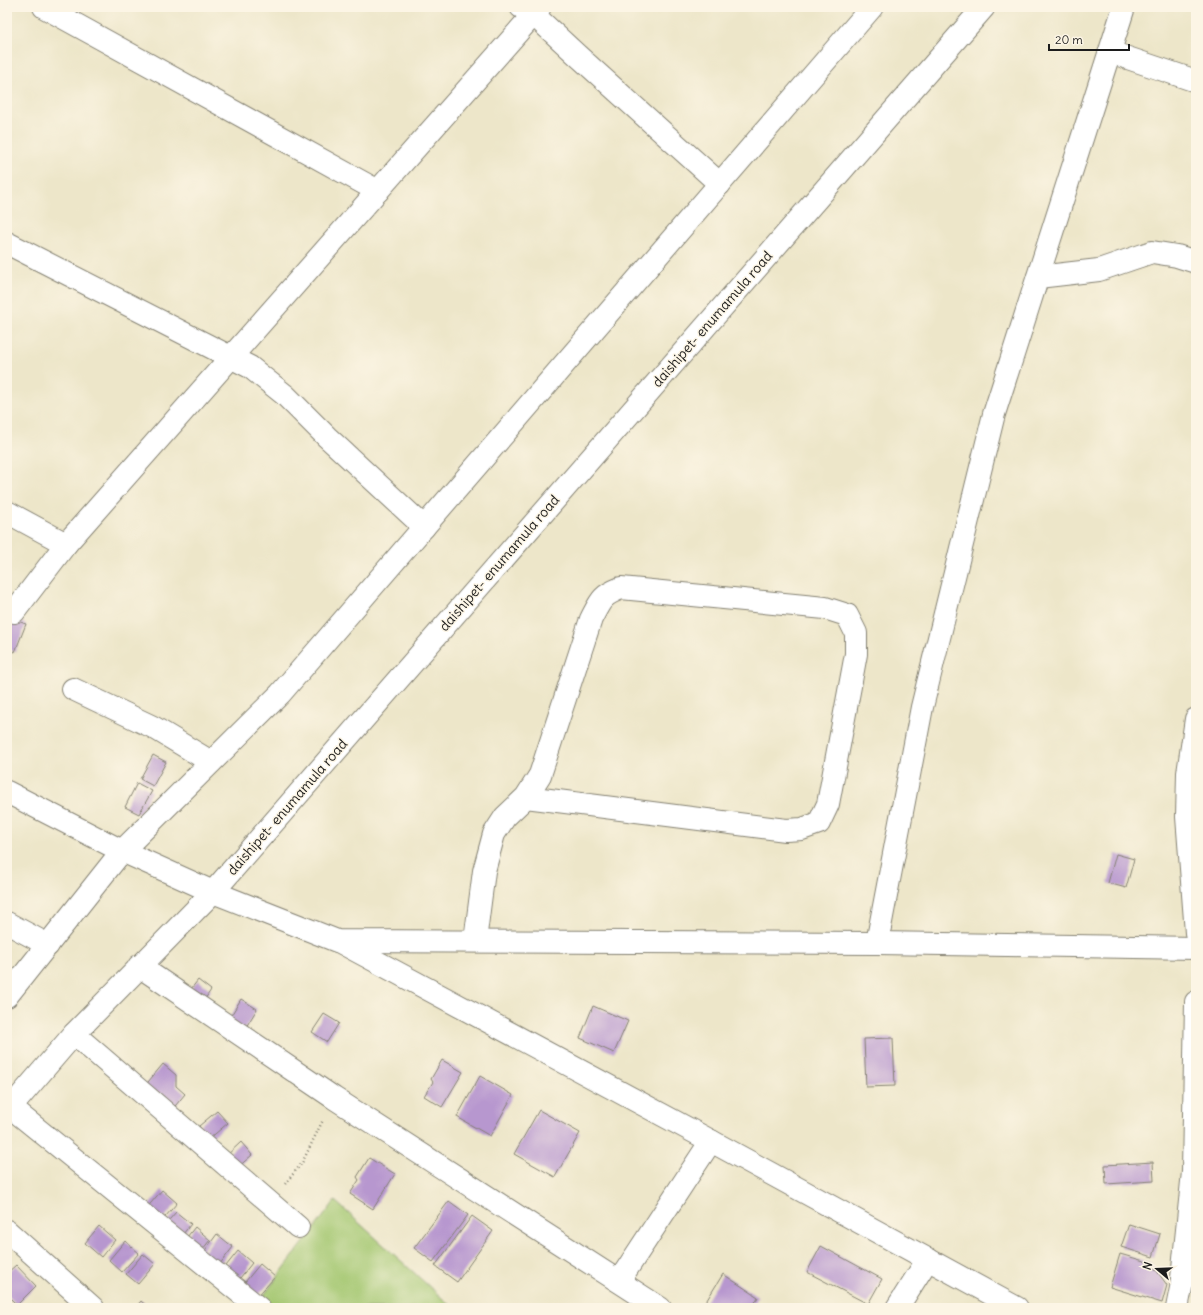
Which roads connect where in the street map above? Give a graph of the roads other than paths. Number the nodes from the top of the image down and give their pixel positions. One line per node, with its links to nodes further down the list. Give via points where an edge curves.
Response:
1 (44, 7): 9 (street)
2 (872, 7): 8 (street)
3 (984, 7): 24 (street, daishipet- enumamula road)
4 (1124, 7): 6 (street)
5 (532, 10): 8 (street, via 582,60); 9 (street)
6 (1110, 52): 7 (street); 12 (street)
7 (1196, 81)
8 (720, 184): 15 (street)
9 (378, 191): 13 (street)
10 (7, 243): 13 (street)
11 (1196, 262): 12 (street, via 1152,252 1099,270)
12 (1038, 277): 29 (street, via 994,414 922,707)
13 (232, 358): 15 (street, via 250,367 285,395); 16 (street)
14 (7, 512): 16 (street)
15 (424, 527): 20 (street, via 280,694)
16 (66, 544): 17 (street)
17 (14, 612)
18 (73, 689): 20 (street, via 153,728)
19 (1196, 723): 26 (street, via 1188,773 1187,817)
20 (211, 762): 23 (street)
21 (7, 792): 23 (street)
22 (526, 797): 22 (street, via 540,775 591,619 607,593 621,588 825,608 847,615 856,633 856,654 828,804 820,822 802,829 786,830); 28 (street, via 505,817 494,834 484,871)
23 (122, 851): 24 (street); 30 (street)
24 (213, 892): 27 (street); 32 (street, daishipet- enumamula road)
25 (7, 923): 30 (street)
26 (1196, 934)
27 (337, 941): 28 (street); 37 (street)
28 (475, 941): 29 (street)
29 (877, 943): 31 (street)
30 (48, 944): 33 (street)
31 (1196, 948)
32 (139, 966): 35 (street, daishipet- enumamula road); 42 (street, via 334,1098)
33 (7, 996)
34 (1196, 1002): 38 (street)
35 (74, 1034): 36 (street, daishipet- enumamula road); 39 (street)
36 (8, 1110): 44 (street)
37 (711, 1141): 41 (street); 42 (street)
38 (1194, 1172): 48 (street)
39 (298, 1227)
40 (7, 1231): 43 (street)
41 (928, 1259): 46 (street); 47 (street)
42 (619, 1281): 45 (street)
43 (93, 1308)
44 (259, 1308)
45 (660, 1308)
46 (897, 1308)
47 (1017, 1308)
48 (1177, 1308)

